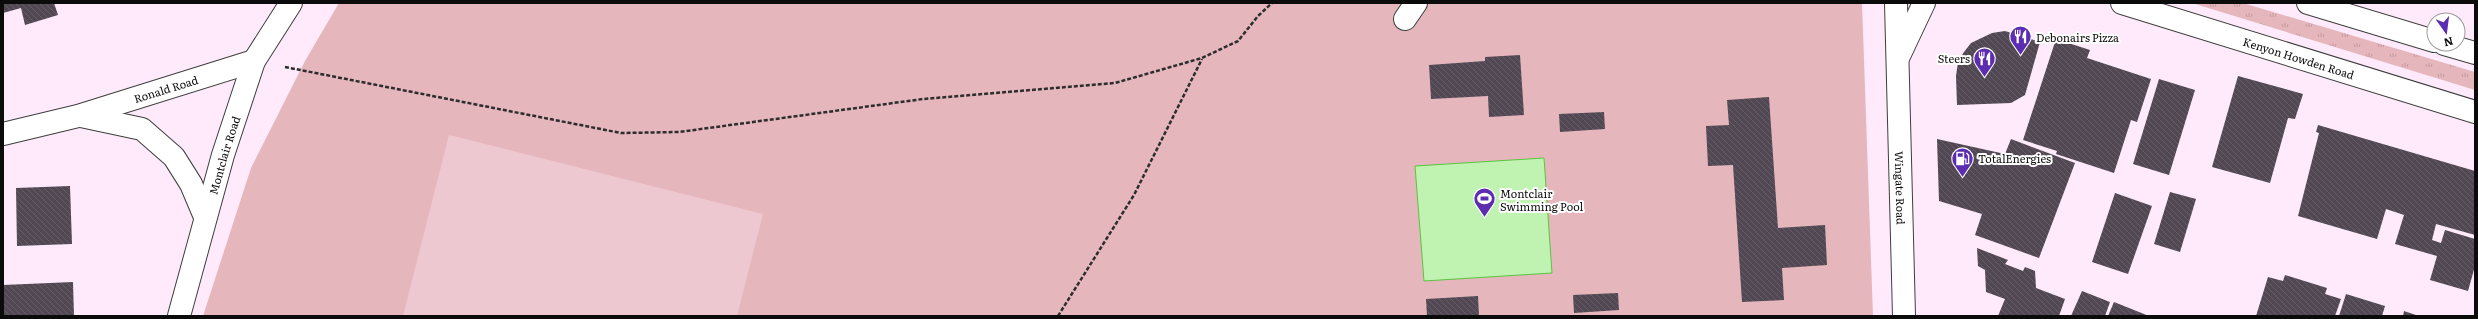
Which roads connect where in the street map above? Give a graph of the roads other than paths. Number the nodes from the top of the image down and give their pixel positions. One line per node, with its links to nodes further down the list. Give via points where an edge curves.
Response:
1 (291, 3): 8 (street, Montclair Road)
2 (1896, 3): 7 (street, Wingate Road)
3 (1924, 3): 7 (street, Wingate Road)
4 (2122, 3): 9 (street, Kenyon Howden Road)
5 (2308, 3): 6 (street)
6 (2426, 39)
7 (1898, 60): 14 (street, Wingate Road)
8 (254, 61): 10 (street, Ronald Road); 12 (street, Montclair Road)
9 (2475, 112)
10 (78, 116): 11 (street, Ronald Road); 12 (street, Ronald Road, via 142,129 174,157 191,184)
11 (3, 134)
12 (205, 217): 13 (street, Montclair Road)
13 (179, 316)
14 (1904, 316)

